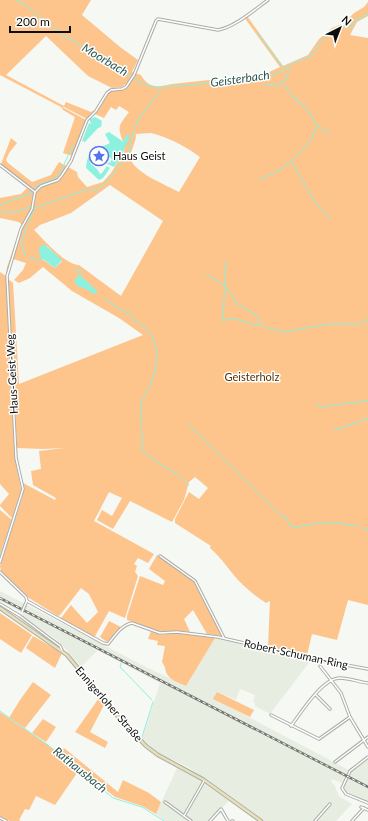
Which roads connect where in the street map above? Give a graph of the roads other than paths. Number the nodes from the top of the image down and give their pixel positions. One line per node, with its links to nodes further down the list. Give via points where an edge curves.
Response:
1 (268, 0): 3 (street, via 233,24 218,30 158,19 134,75 126,87 107,93 87,120 71,161 58,180)
2 (0, 165): 3 (street)
3 (33, 191): 5 (street, Haus-Geist-Weg, via 31,212 21,229 7,276 16,458 23,490)
4 (160, 556): 11 (street, via 195,581)
5 (0, 562)
6 (0, 572): 7 (street)
7 (27, 601): 10 (street, bridge); 11 (street, Robert-Schuman-Ring, via 78,631 108,644 123,627 132,623 160,634 177,632)
8 (0, 604): 10 (street)
9 (0, 608): 12 (main road, Ennigerloher Straße)
10 (20, 616): 12 (street, via 60,646)
11 (224, 638): 14 (street, Robert-Schuman-Ring)
12 (62, 651): 27 (main road, Ennigerloher Straße, via 146,746)
13 (320, 666): 15 (street)
14 (368, 669)
15 (332, 680): 16 (street, via 340,678); 17 (street); 20 (street, via 343,698)
16 (368, 683)
17 (316, 694): 18 (street); 21 (street)
18 (330, 709)
19 (271, 715): 21 (street)
20 (350, 717): 21 (street, via 319,739); 23 (street)
21 (291, 726)
22 (368, 737): 23 (street)
23 (365, 740): 24 (street); 26 (street)
24 (368, 747)
25 (368, 756): 29 (street, via 350,771 342,788 346,794)
26 (334, 762)
27 (204, 780): 34 (street); 40 (main road, Ennigerloher Straße)
28 (165, 802): 34 (street)
29 (368, 803)
30 (330, 804): 41 (street)
31 (361, 807): 32 (street)
32 (364, 808): 33 (street); 42 (street)
33 (368, 810)
34 (184, 816): 37 (street)
35 (0, 818): 36 (street)
36 (6, 821)
37 (191, 821)
38 (210, 821): 39 (street, via 221,810)
39 (228, 821)
40 (261, 821)
41 (315, 821)
42 (353, 821)

